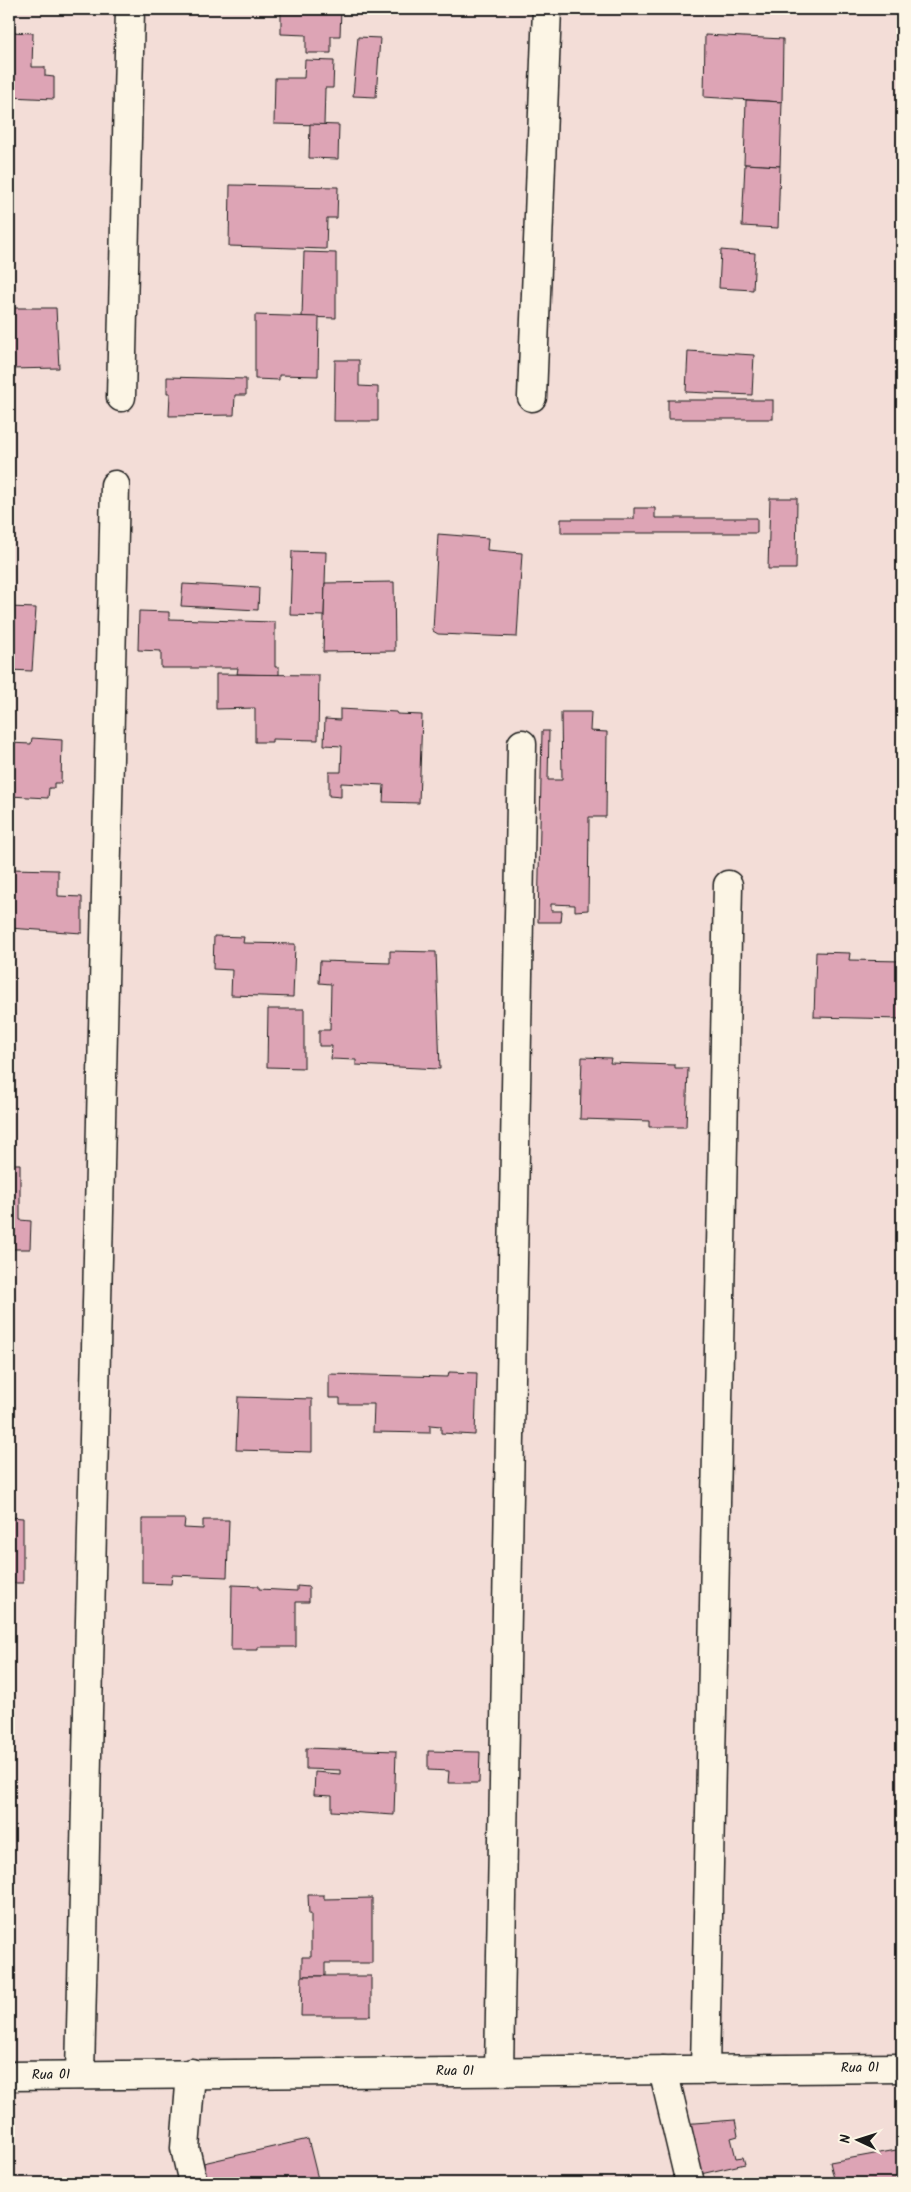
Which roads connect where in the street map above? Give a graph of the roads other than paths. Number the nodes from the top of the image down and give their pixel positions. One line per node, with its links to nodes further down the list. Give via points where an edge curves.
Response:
1 (130, 9): 3 (street)
2 (547, 9): 4 (street)
3 (121, 397)
4 (532, 397)
5 (115, 485): 13 (street)
6 (522, 744): 11 (street)
7 (728, 885): 10 (street)
8 (902, 2068): 10 (street, Rua 01)
9 (664, 2070): 10 (street, Rua 01); 11 (street, Rua 01); 16 (street)
10 (705, 2070)
11 (499, 2071): 12 (street, Rua 01)
12 (191, 2073): 13 (street, Rua 01); 15 (street, via 185,2148)
13 (80, 2075): 14 (street, Rua 01)
14 (9, 2076)
15 (194, 2183)
16 (690, 2183)

